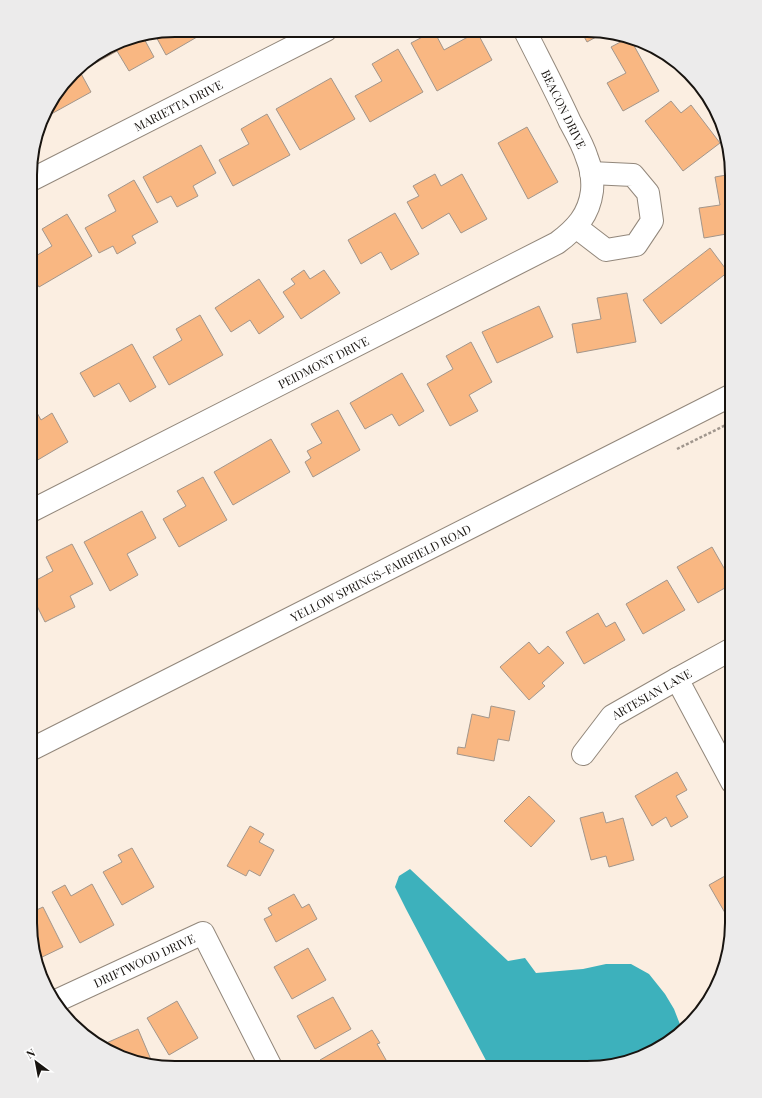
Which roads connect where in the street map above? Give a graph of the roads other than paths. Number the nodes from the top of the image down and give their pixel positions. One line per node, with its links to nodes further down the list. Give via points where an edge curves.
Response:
1 (312, 37): 3 (street, MARIETTA DRIVE)
2 (528, 37): 4 (street, BEACON DRIVE, via 587,157)
3 (37, 177)
4 (592, 182): 5 (street, PEIDMONT DRIVE, via 588,206); 5 (street, via 633,175 648,193 652,221 636,245 606,250)
5 (576, 227): 7 (street, PEIDMONT DRIVE, via 550,247)
6 (725, 399): 10 (street, YELLOW SPRINGS-FAIRFIELD ROAD)
7 (37, 508)
8 (725, 654): 9 (street, ARTESIAN LANE)
9 (677, 679): 11 (street, ARTESIAN LANE, via 612,716); 12 (street)
10 (37, 746)
11 (583, 754)
12 (725, 769)
13 (60, 999): 14 (street, DRIFTWOOD DRIVE, via 203,933)
14 (268, 1061)

